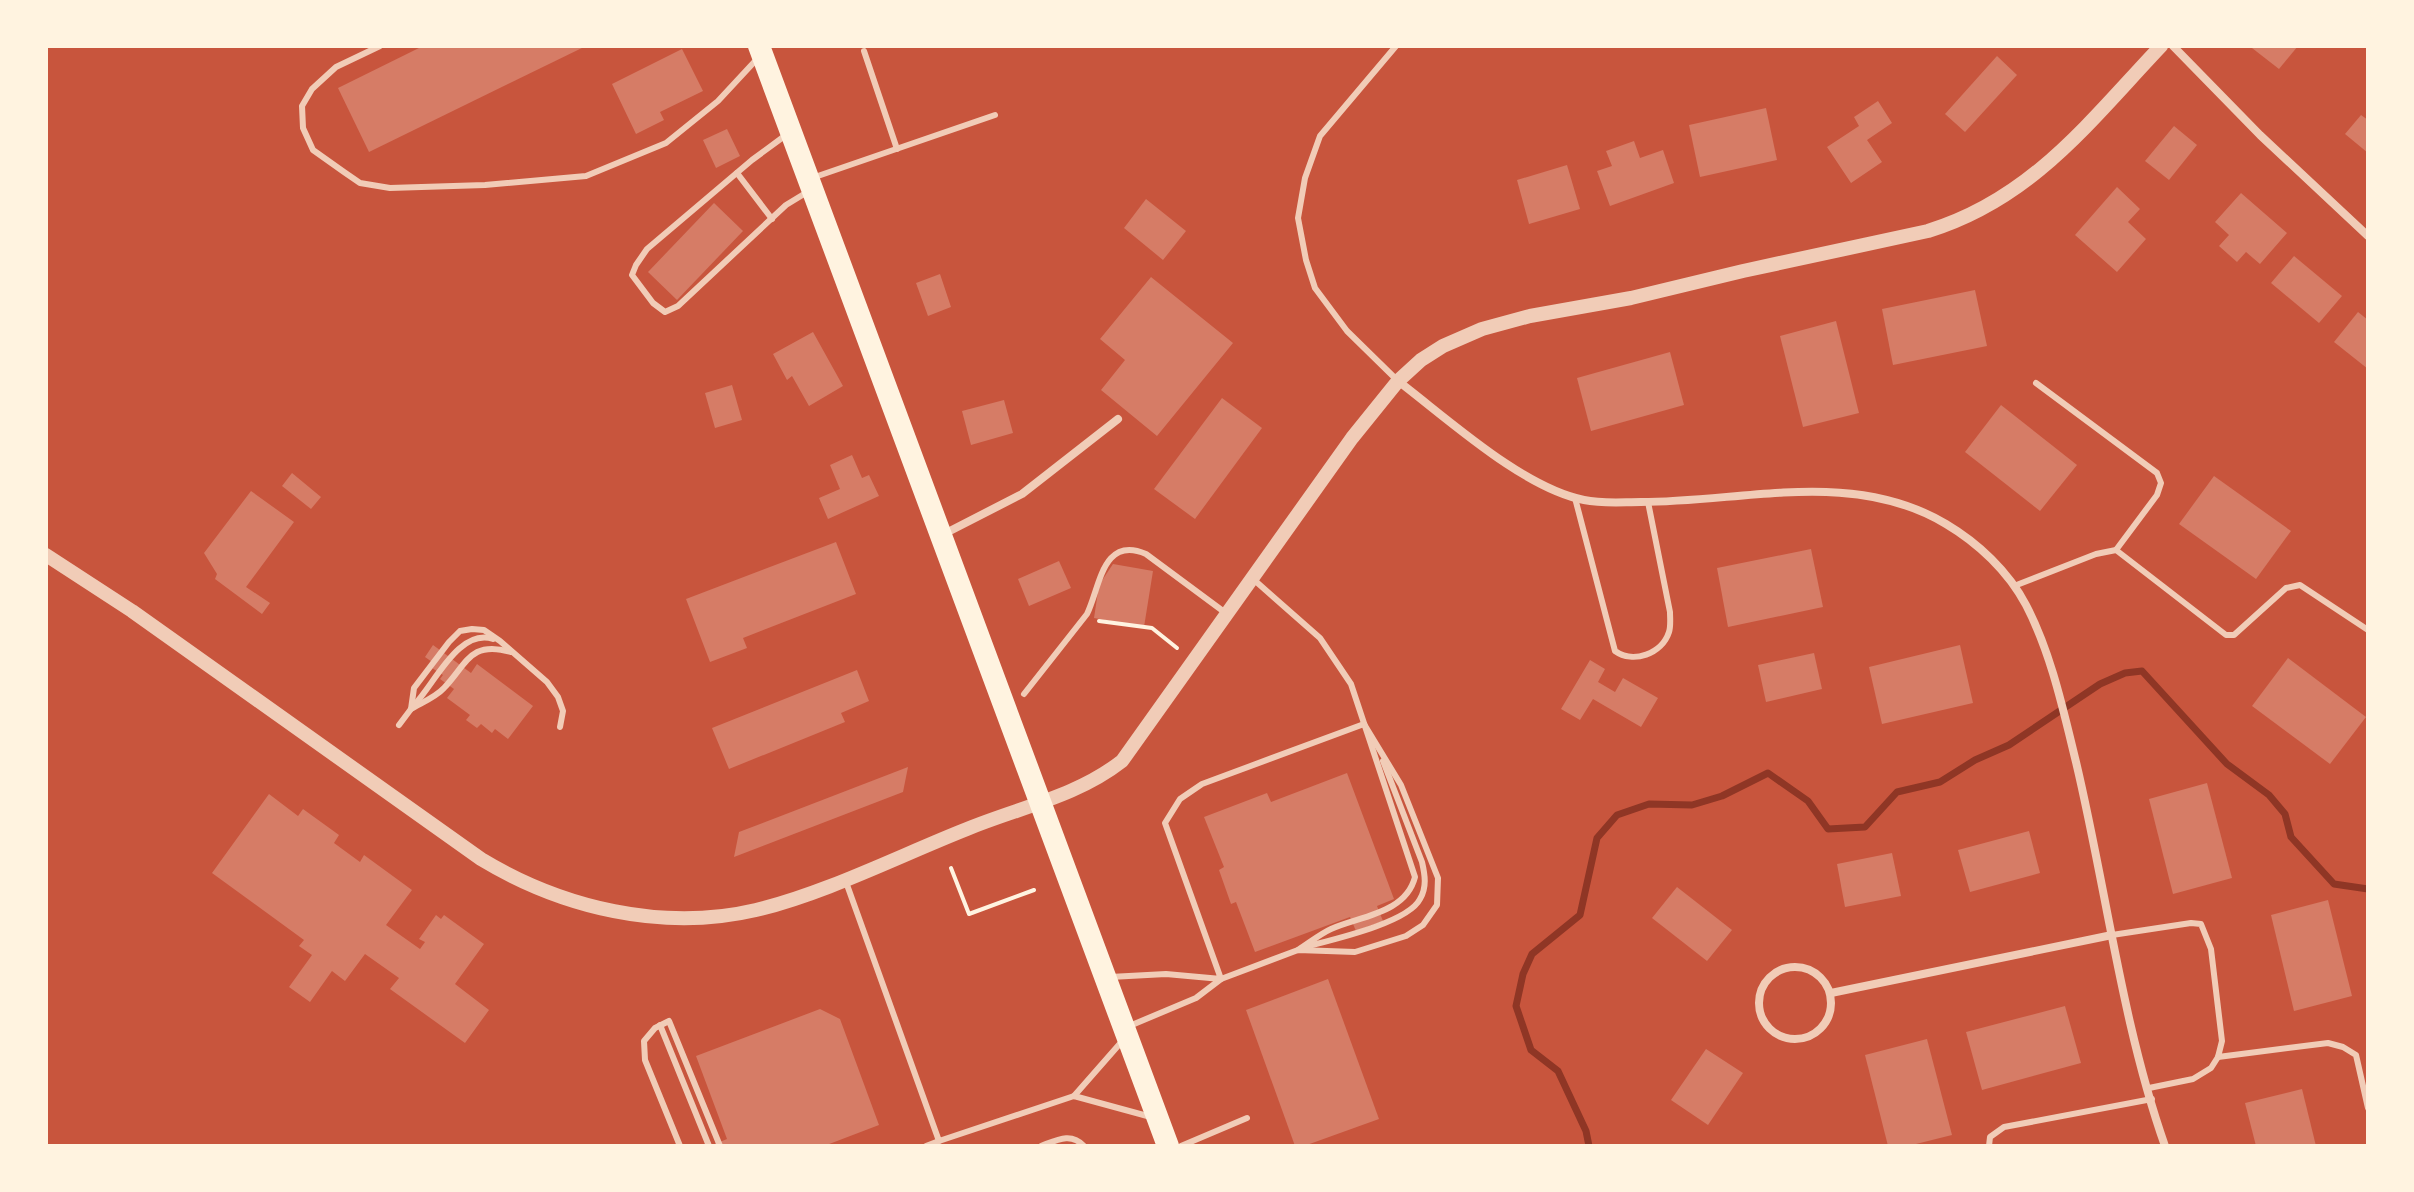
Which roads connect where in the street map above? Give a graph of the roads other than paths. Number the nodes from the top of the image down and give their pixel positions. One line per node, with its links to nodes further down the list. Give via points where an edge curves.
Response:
1 (380, 46): 5 (lane, via 336,67 312,89 302,106 303,128 313,150 344,172 360,183 390,188 586,176 666,143 718,101)
2 (1396, 46): 14 (lane, via 1320,136 1298,218 1315,288 1347,331)
3 (2161, 46): 14 (street, via 2050,163 2009,194 1954,223 1482,329 1443,346)
4 (2173, 46): 13 (street)
5 (761, 50): 8 (highway)
6 (864, 51): 9 (lane)
7 (995, 115): 9 (lane)
8 (791, 131): 10 (lane); 11 (highway)
9 (897, 149): 11 (lane)
10 (737, 173): 12 (lane); 12 (lane, via 647,249 636,265 632,275 653,303 665,312 678,306)
11 (810, 184): 12 (lane); 19 (highway)
12 (772, 219)
13 (2368, 236)
14 (1398, 381): 17 (street, via 1502,460); 22 (street)
15 (2036, 383): 20 (lane, via 2157,473 2157,495)
16 (1118, 419): 19 (street, via 1022,494)
17 (1575, 498): 18 (street); 18 (lane, via 1615,651 1631,657 1656,650 1670,630)
18 (1648, 502): 23 (street, via 1816,490 1881,496 1927,512 1959,531)
19 (941, 535): 34 (highway)
20 (2116, 550): 23 (lane); 25 (lane, via 2226,635 2234,635 2286,588 2300,585)
21 (46, 555): 35 (street, via 481,859 572,902 656,917 723,916)
22 (1252, 578): 24 (street); 30 (lane, via 1320,638 1351,684)
23 (2014, 586): 36 (street, via 2027,606 2059,694)
24 (1227, 614): 28 (lane, via 1146,554 1121,551 1100,572 1087,614); 34 (street, via 1122,761 1088,785)
25 (2368, 630)
26 (500, 641): 27 (lane); 29 (lane, via 485,636 461,645); 29 (lane, via 484,630 460,631 414,688)
27 (515, 653): 29 (lane, via 497,648 468,656 442,691); 32 (lane, via 558,697 563,711)
28 (1024, 694)
29 (411, 709): 31 (lane)
30 (1364, 724): 33 (lane); 37 (lane, via 1415,877 1406,897 1396,904 1329,930); 39 (lane, via 1202,784 1180,799 1165,823)
31 (399, 725)
32 (560, 727)
33 (1379, 748): 37 (lane, via 1422,862 1425,876 1419,902 1394,918); 37 (lane, via 1401,785 1438,878 1437,905 1423,925 1393,940 1355,952)
34 (1041, 804): 35 (street); 38 (highway)
35 (845, 878): 50 (lane)
36 (2112, 935): 40 (street); 43 (lane, via 2201,924 2211,949 2222,1041); 44 (street)
37 (1298, 950): 39 (lane)
38 (1105, 977): 39 (lane, via 1166,974); 42 (highway)
39 (1221, 979): 42 (lane, via 1196,998)
40 (1831, 993): 40 (street, via 1813,971 1788,967 1766,981 1758,1006 1769,1029 1792,1040 1805,1039 1825,1024)
41 (660, 1025): 52 (lane, via 644,1041 645,1060); 53 (lane); 54 (lane, via 669,1021)
42 (1126, 1032): 45 (lane); 49 (highway)
43 (2218, 1057): 44 (lane, via 2193,1079); 47 (lane, via 2328,1043 2343,1047 2356,1055)
44 (2149, 1088): 46 (street)
45 (1074, 1096): 49 (lane); 50 (lane)
46 (2152, 1099): 59 (lane, via 2004,1127 1990,1137); 60 (street)
47 (2368, 1108)
48 (1247, 1118): 58 (lane)
49 (1158, 1119): 57 (highway)
50 (939, 1141): 51 (lane)
51 (929, 1145)
52 (680, 1146)
53 (709, 1146)
54 (720, 1146)
55 (1041, 1146): 56 (lane, via 1073,1138)
56 (1084, 1146)
57 (1168, 1146)
58 (1181, 1146)
59 (1989, 1146)
60 (2165, 1146)

